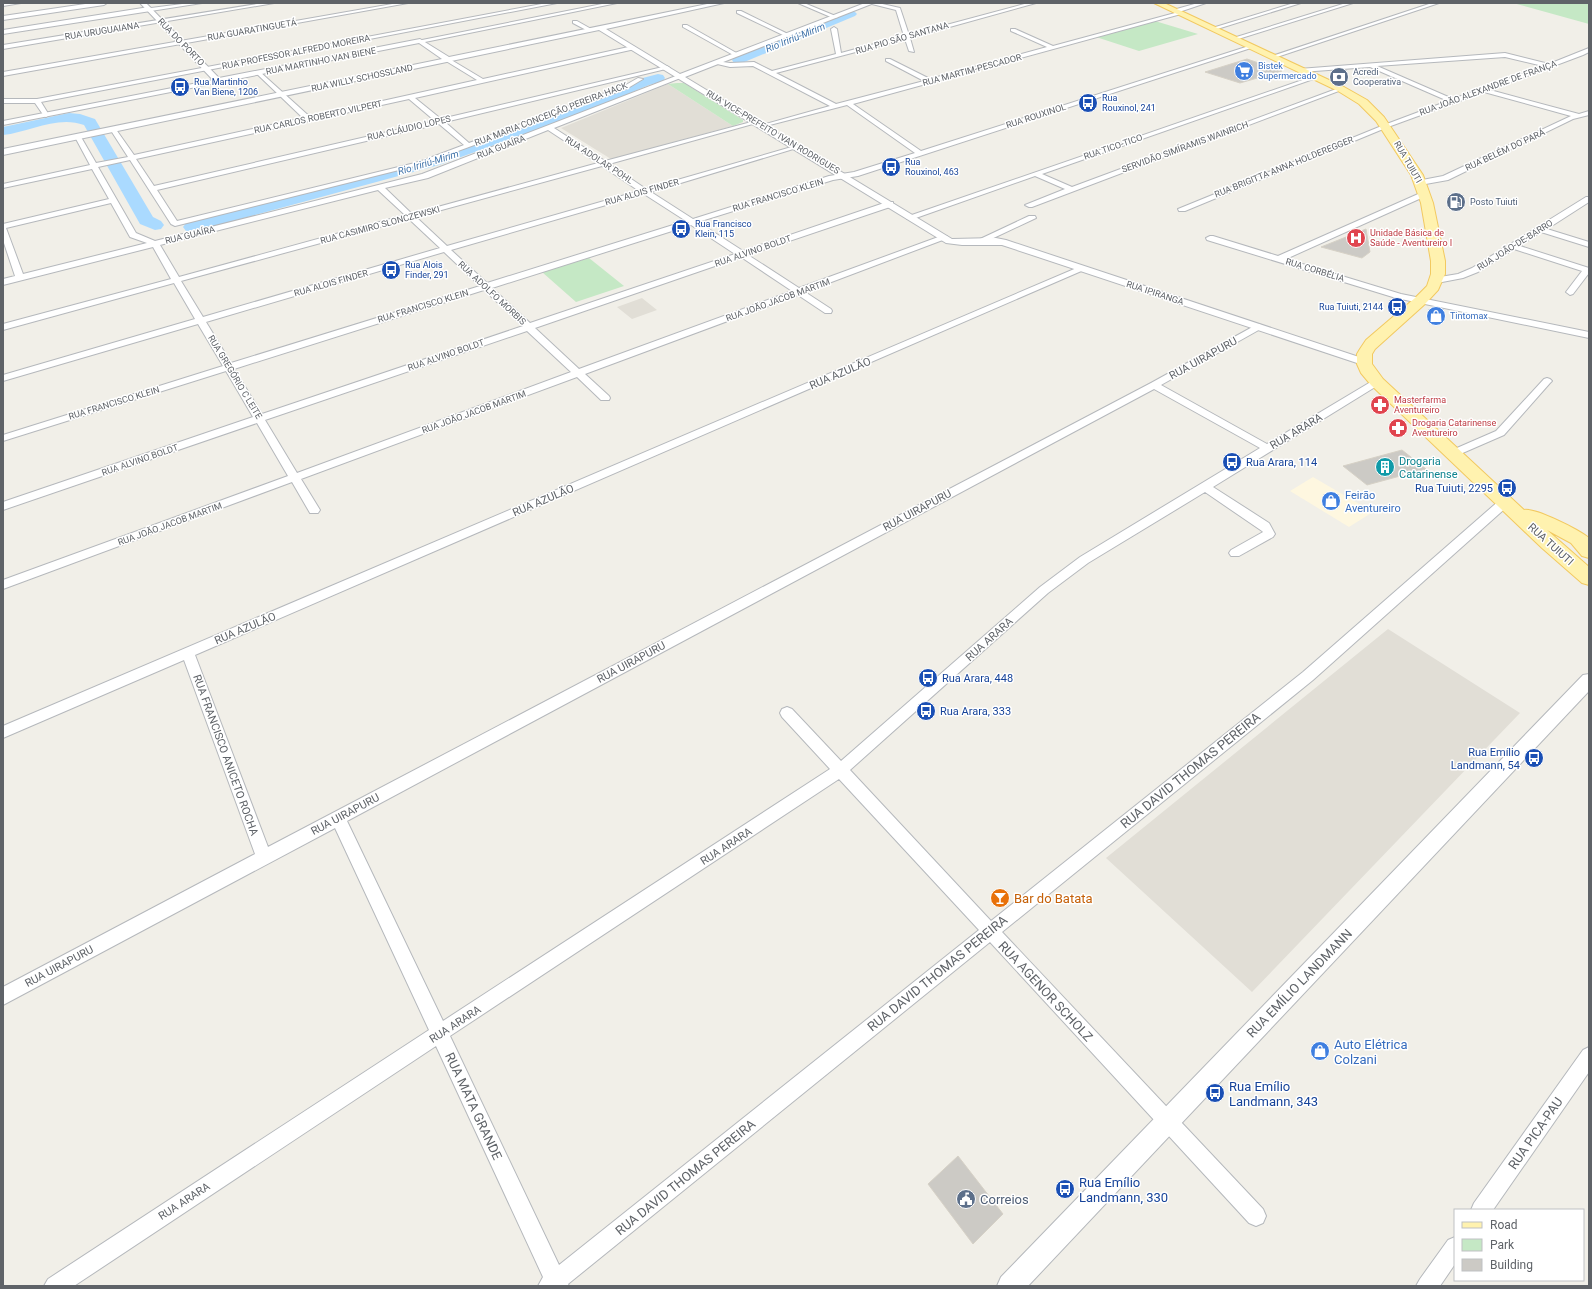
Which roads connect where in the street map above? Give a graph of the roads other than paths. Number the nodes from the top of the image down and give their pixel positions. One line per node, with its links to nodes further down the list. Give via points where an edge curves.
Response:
1 (19, 3): 18 (street)
2 (104, 3): 25 (street)
3 (143, 3): 21 (street, RUA DO PORTO)
4 (200, 3): 21 (street)
5 (272, 3): 26 (street, RUA URUGUAIANA)
6 (406, 3): 39 (street, RUA GUARATINGUETÁ)
7 (554, 3): 54 (street, RUA PROFESSOR ALFREDO MOREIRA)
8 (615, 3): 38 (street, RUA MARTINHO VAN BIENE)
9 (721, 3): 29 (street, RUA WILLY SCHOSSLAND)
10 (800, 3): 24 (street)
11 (871, 3): 24 (street, RUA GUAÍRA); 36 (street, via 898,9)
12 (1034, 3): 36 (street, RUA PIO SÃO SANTANA)
13 (1158, 3): 23 (main road, RUA TUIUTI)
14 (1204, 3): 23 (street, RUA MARTIM-PESCADOR)
15 (1299, 3): 31 (street)
16 (1351, 3): 37 (street)
17 (1437, 3): 48 (street)
18 (3, 5)
19 (739, 6): 20 (street)
20 (745, 8)
21 (150, 10): 26 (street, RUA DO PORTO); 34 (street)
22 (739, 12): 35 (street)
23 (1177, 12): 31 (main road, RUA TUIUTI); 43 (street, RUA MARTIM-PESCADOR)
24 (835, 17): 35 (street, RUA GUAÍRA)
25 (3, 18)
26 (161, 21): 39 (street, RUA DO PORTO); 40 (street, RUA URUGUAIANA)
27 (575, 22): 32 (street)
28 (685, 26): 46 (street)
29 (600, 28): 32 (street, RUA WILLY SCHOSSLAND); 42 (street, RUA VICE-PREFEITO IVAN RODRIGUES)
30 (834, 29): 47 (street)
31 (1212, 29): 37 (main road, RUA TUIUTI)
32 (590, 30): 49 (street, RUA WILLY SCHOSSLAND)
33 (1012, 30): 43 (street)
34 (3, 32)
35 (787, 36): 46 (street, RUA GUAÍRA)
36 (906, 36): 45 (street); 47 (street, RUA PIO SÃO SANTANA)
37 (1233, 39): 41 (main road, RUA TUIUTI)
38 (420, 41): 49 (street); 57 (street, RUA MARTINHO VAN BIENE)
39 (181, 42): 54 (street, RUA DO PORTO); 59 (street, RUA GUARATINGUETÁ)
40 (3, 47)
41 (1251, 47): 48 (main road, RUA TUIUTI); 89 (street, RUA ROUXINOL)
42 (633, 48): 55 (street, RUA VICE-PREFEITO IVAN RODRIGUES); 63 (street, RUA CARLOS ROBERTO VILPERT)
43 (1052, 48): 64 (street, RUA MARTIM-PESCADOR)
44 (1589, 50): 53 (street, RUA JOÃO ALEXANDRE DE FRANÇA)
45 (912, 51)
46 (737, 55): 51 (street, RUA GUAÍRA)
47 (839, 55): 58 (street, RUA PIO SÃO SANTANA)
48 (1272, 57): 56 (main road, RUA TUIUTI)
49 (448, 60): 63 (street); 67 (street, RUA WILLY SCHOSSLAND)
50 (888, 60): 64 (street)
51 (716, 63): 58 (street, via 754,64); 60 (street, RUA GUAÍRA)
52 (1370, 65): 53 (street, via 1504,55); 56 (street); 71 (street)
53 (1550, 66): 66 (street, RUA JOÃO ALEXANDRE DE FRANÇA)
54 (207, 69): 62 (street, RUA DO PORTO); 70 (street, RUA PROFESSOR ALFREDO MOREIRA)
55 (670, 70): 60 (street, RUA VICE-PREFEITO IVAN RODRIGUES); 79 (street, RUA CLÁUDIO LOPES); 86 (street, RUA MARIA CONCEIÇÃO PEREIRA HACK, via 641,78 626,87)
56 (1301, 70): 61 (main road, RUA TUIUTI)
57 (259, 73): 62 (street, RUA MARTINHO VAN BIENE); 67 (street)
58 (771, 73): 73 (street)
59 (3, 74)
60 (681, 76): 81 (street, RUA VICE-PREFEITO IVAN RODRIGUES); 83 (street, RUA GUAÍRA)
61 (1316, 77): 65 (main road, RUA TUIUTI); 93 (street, RUA TICO-TICO)
62 (218, 81): 75 (street, RUA MARTINHO VAN BIENE)
63 (482, 81): 68 (street, RUA CARLOS ROBERTO VILPERT)
64 (929, 82): 72 (street, RUA MARTIM-PESCADOR)
65 (1341, 89): 82 (main road, RUA TUIUTI, via 1369,107); 99 (street, SERVIDÃO SIMÍRAMIS WAINRICH)
66 (1485, 90): 71 (street, RUA JOÃO ALEXANDRE DE FRANÇA); 76 (street)
67 (281, 94): 77 (street); 84 (street, RUA WILLY SCHOSSLAND)
68 (411, 97): 77 (street, RUA CARLOS ROBERTO VILPERT); 79 (street)
69 (3, 101): 70 (street, RUA PROFESSOR ALFREDO MOREIRA)
70 (37, 101): 75 (street)
71 (1453, 101): 82 (street, RUA JOÃO ALEXANDRE DE FRANÇA)
72 (848, 104): 73 (street, RUA MARTIM-PESCADOR); 89 (street)
73 (836, 107): 81 (street, RUA MARTIM-PESCADOR)
74 (1589, 113): 76 (street, RUA BELÉM DO PARÁ)
75 (46, 115): 80 (street, RUA MARTINHO VAN BIENE)
76 (1578, 116): 78 (street); 97 (street, RUA BELÉM DO PARÁ)
77 (308, 119): 90 (street, RUA CARLOS ROBERTO VILPERT)
78 (1589, 119)
79 (440, 121): 86 (street); 98 (street, RUA CLÁUDIO LOPES)
80 (3, 123)
81 (761, 124): 87 (street, RUA VICE-PREFEITO IVAN RODRIGUES); 91 (street, RUA CASIMIRO SLONCZEWSKI)
82 (1386, 126): 97 (main road, RUA TUIUTI); 105 (street, RUA BRIGITTA ANNA HOLDEREGGER)
83 (549, 128): 91 (street, RUA ADOLAR POHL); 96 (street, RUA GUAÍRA, via 438,171)
84 (113, 129): 85 (street, RUA WILLY SCHOSSLAND); 90 (street)
85 (82, 136): 88 (street, RUA WILLY SCHOSSLAND); 92 (street)
86 (468, 145): 110 (street, RUA MARIA CONCEIÇÃO PEREIRA HACK, via 421,163)
87 (797, 147): 94 (street, RUA VICE-PREFEITO IVAN RODRIGUES); 100 (street, RUA ALOIS FINDER)
88 (3, 152)
89 (920, 153): 94 (street, RUA ROUXINOL, via 855,174)
90 (132, 158): 92 (street, RUA CARLOS ROBERTO VILPERT); 98 (street)
91 (604, 164): 100 (street, RUA ADOLAR POHL); 106 (street, RUA CASIMIRO SLONCZEWSKI)
92 (98, 165): 95 (street, RUA CARLOS ROBERTO VILPERT); 101 (street)
93 (1036, 174): 99 (street); 107 (street, RUA TICO-TICO)
94 (843, 175): 103 (street, RUA VICE-PREFEITO IVAN RODRIGUES); 109 (street, RUA FRANCISCO KLEIN)
95 (3, 186)
96 (379, 188): 106 (street, RUA ADOLFO MORBIS); 116 (street, RUA GUAÍRA)
97 (1422, 188): 121 (street, RUA BELÉM DO PARÁ); 125 (main road, RUA TUIUTI, via 1438,261)
98 (152, 189): 110 (street)
99 (1071, 189): 104 (street, SERVIDÃO SIMÍRAMIS WAINRICH)
100 (646, 191): 109 (street, RUA ADOLAR POHL); 119 (street, RUA ALOIS FINDER)
101 (113, 200): 111 (street); 116 (street, via 133,235)
102 (1588, 200): 112 (street, RUA JOÃO-DE-BARRO)
103 (890, 204): 107 (street, RUA VICE-PREFEITO IVAN RODRIGUES); 120 (street, RUA ALVINO BOLDT)
104 (1030, 205)
105 (1182, 209)
106 (411, 217): 119 (street, RUA ADOLFO MORBIS); 124 (street, RUA CASIMIRO SLONCZEWSKI)
107 (910, 217): 113 (street, RUA VICE-PREFEITO IVAN RODRIGUES)
108 (1032, 218): 115 (street)
109 (692, 221): 120 (street, RUA ADOLAR POHL); 127 (street, RUA FRANCISCO KLEIN)
110 (175, 224): 116 (street, via 172,231)
111 (3, 228): 123 (street)
112 (1540, 230): 117 (street, RUA JOÃO-DE-BARRO); 118 (street)
113 (944, 238): 115 (street, RUA IPIRANGA, via 962,243); 128 (street, RUA JOÃO JACOB MARTIM)
114 (1210, 238): 121 (street, RUA CORBÉLIA)
115 (982, 240): 122 (street, RUA IPIRANGA, via 1003,242)
116 (155, 244): 123 (street, RUA GUAÍRA); 124 (street, RUA GREGÓRIO C LEITE)
117 (1513, 246): 125 (street, RUA JOÃO-DE-BARRO, via 1469,273); 129 (street, via 1587,270)
118 (1589, 246)
119 (446, 250): 127 (street, RUA ADOLFO MORBIS); 132 (street, RUA ALOIS FINDER)
120 (743, 254): 128 (street, RUA ADOLAR POHL); 134 (street, RUA ALVINO BOLDT)
121 (1279, 259): 130 (street, RUA CORBÉLIA)
122 (1082, 268): 135 (street, RUA IPIRANGA); 160 (street, RUA AZULÃO)
123 (20, 278): 126 (street, RUA GUAÍRA)
124 (177, 280): 132 (street, RUA GREGÓRIO C LEITE); 133 (street, RUA CASIMIRO SLONCZEWSKI)
125 (1437, 280): 130 (main road)
126 (3, 282)
127 (485, 286): 134 (street, RUA ADOLFO MORBIS); 138 (street, RUA FRANCISCO KLEIN)
128 (799, 292): 131 (street, RUA ADOLAR POHL); 139 (street, RUA JOÃO JACOB MARTIM)
129 (1570, 292)
130 (1420, 301): 136 (street, RUA CORBÉLIA); 137 (main road, via 1370,343 1365,350)
131 (828, 311)
132 (201, 320): 138 (street, RUA GREGÓRIO C LEITE); 140 (street, RUA ALOIS FINDER)
133 (3, 327)
134 (529, 327): 139 (street, RUA ADOLFO MORBIS); 145 (street, RUA ALVINO BOLDT)
135 (1259, 327): 137 (street, RUA IPIRANGA); 143 (street, RUA UIRAPURU)
136 (1589, 336)
137 (1364, 362): 142 (main road, RUA TUIUTI, via 1366,369)
138 (229, 367): 145 (street, RUA GREGÓRIO C LEITE); 146 (street, RUA FRANCISCO KLEIN)
139 (578, 373): 144 (street, RUA ADOLFO MORBIS); 149 (street, RUA JOÃO JACOB MARTIM)
140 (3, 378)
141 (1547, 381): 148 (street, via 1500,433)
142 (1377, 382): 147 (street, RUA ARARA); 148 (main road, RUA TUIUTI)
143 (1154, 385): 147 (street); 165 (street, RUA UIRAPURU)
144 (605, 398)
145 (260, 419): 149 (street, RUA GREGÓRIO C LEITE); 151 (street, RUA ALVINO BOLDT)
146 (3, 438)
147 (1268, 448): 150 (street, RUA ARARA)
148 (1454, 453): 152 (main road, RUA TUIUTI)
149 (295, 478): 153 (street, RUA GREGÓRIO C LEITE); 159 (street, RUA JOÃO JACOB MARTIM)
150 (1205, 487): 157 (street, via 1268,530 1268,534); 164 (street, RUA ARARA, via 1084,560 1044,590)
151 (3, 506)
152 (1509, 506): 154 (main road, RUA TUIUTI); 155 (main road, RUA TUIUTI); 167 (street, RUA DAVID THOMAS PEREIRA, via 1308,676)
153 (314, 510)
154 (1573, 535): 155 (main road, via 1557,536); 156 (main road, RUA TUIUTI)
155 (1549, 543): 158 (main road, RUA TUIUTI)
156 (1589, 550)
157 (1235, 553)
158 (1589, 578)
159 (3, 585)
160 (188, 653): 163 (street, RUA AZULÃO); 166 (street, RUA FRANCISCO ANICETO ROCHA)
161 (1589, 680): 171 (street, RUA EMÍLIO LANDMANN)
162 (786, 713): 164 (street, RUA AGENOR SCHOLZ)
163 (3, 732)
164 (840, 770): 167 (street, RUA AGENOR SCHOLZ); 169 (street, RUA ARARA)
165 (338, 818): 166 (street, RUA UIRAPURU); 169 (street, RUA MATA GRANDE)
166 (264, 857): 168 (street, RUA UIRAPURU)
167 (990, 931): 171 (street, RUA AGENOR SCHOLZ); 175 (street, RUA DAVID THOMAS PEREIRA)
168 (3, 996)
169 (439, 1034): 175 (street, RUA MATA GRANDE); 176 (street, RUA ARARA)
170 (1589, 1056): 172 (street, RUA PICA-PAU)
171 (1168, 1121): 173 (street, RUA AGENOR SCHOLZ); 177 (street, RUA EMÍLIO LANDMANN)
172 (1482, 1209)
173 (1256, 1216)
174 (1454, 1248): 178 (street)
175 (554, 1284)
176 (55, 1286)
177 (1010, 1286)
178 (1427, 1286)

